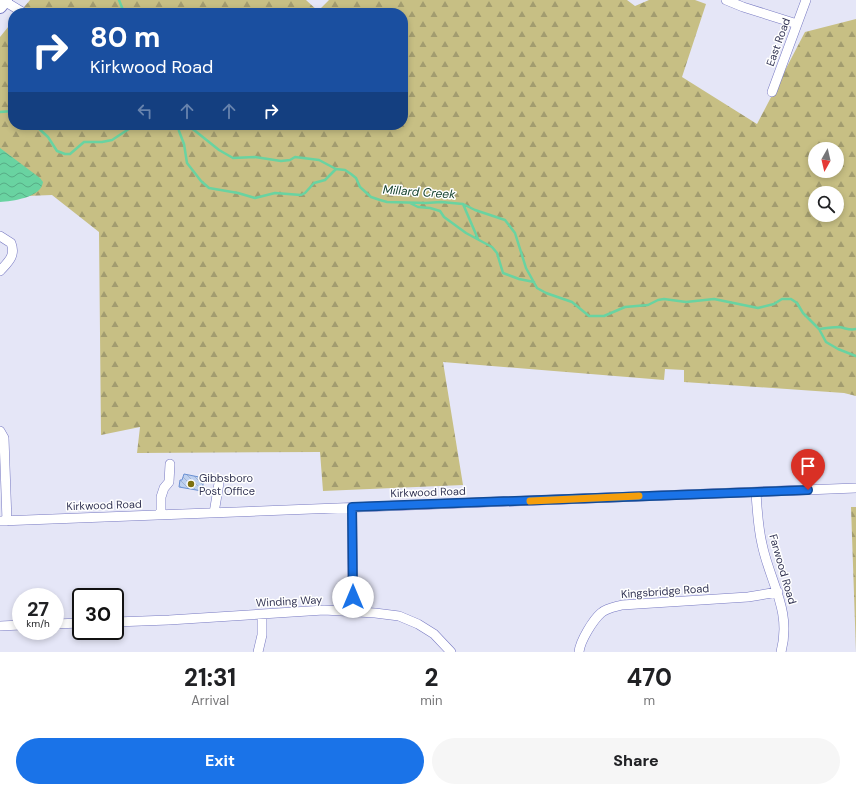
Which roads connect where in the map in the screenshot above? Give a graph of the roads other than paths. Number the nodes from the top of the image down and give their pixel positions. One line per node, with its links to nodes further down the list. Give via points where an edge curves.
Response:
1 (726, 0): 5 (street)
2 (806, 0): 5 (street, East Road)
3 (3, 3): 4 (street)
4 (14, 8)
5 (797, 24): 6 (street, East Road)
6 (772, 92)
7 (0, 236): 8 (street, via 11,243 13,252 12,258)
8 (0, 271)
9 (0, 431): 11 (street, via 4,438)
10 (170, 464): 17 (street, via 169,482 161,497)
11 (3, 467): 18 (street)
12 (219, 483): 16 (street)
13 (856, 488): 14 (street, Kirkwood Road)
14 (756, 492): 15 (street, Kirkwood Road); 19 (street, Farwood Road, via 762,545)
15 (352, 507): 16 (street, Kirkwood Road); 20 (street)
16 (214, 513): 17 (street, Kirkwood Road)
17 (160, 515): 18 (street, Kirkwood Road)
18 (3, 521)
19 (778, 592): 27 (street, Kingsbridge Road, via 748,597 609,608 593,622); 28 (street, Farwood Road, via 785,624)
20 (353, 612): 21 (street, Winding Way, via 324,610); 26 (street, Winding Way, via 399,616 434,634)
21 (262, 614): 22 (street, Winding Way); 25 (street, via 262,635)
22 (124, 622)
23 (12, 625): 24 (street)
24 (0, 626)
25 (258, 652)
26 (451, 652)
27 (579, 652)
28 (781, 652)

